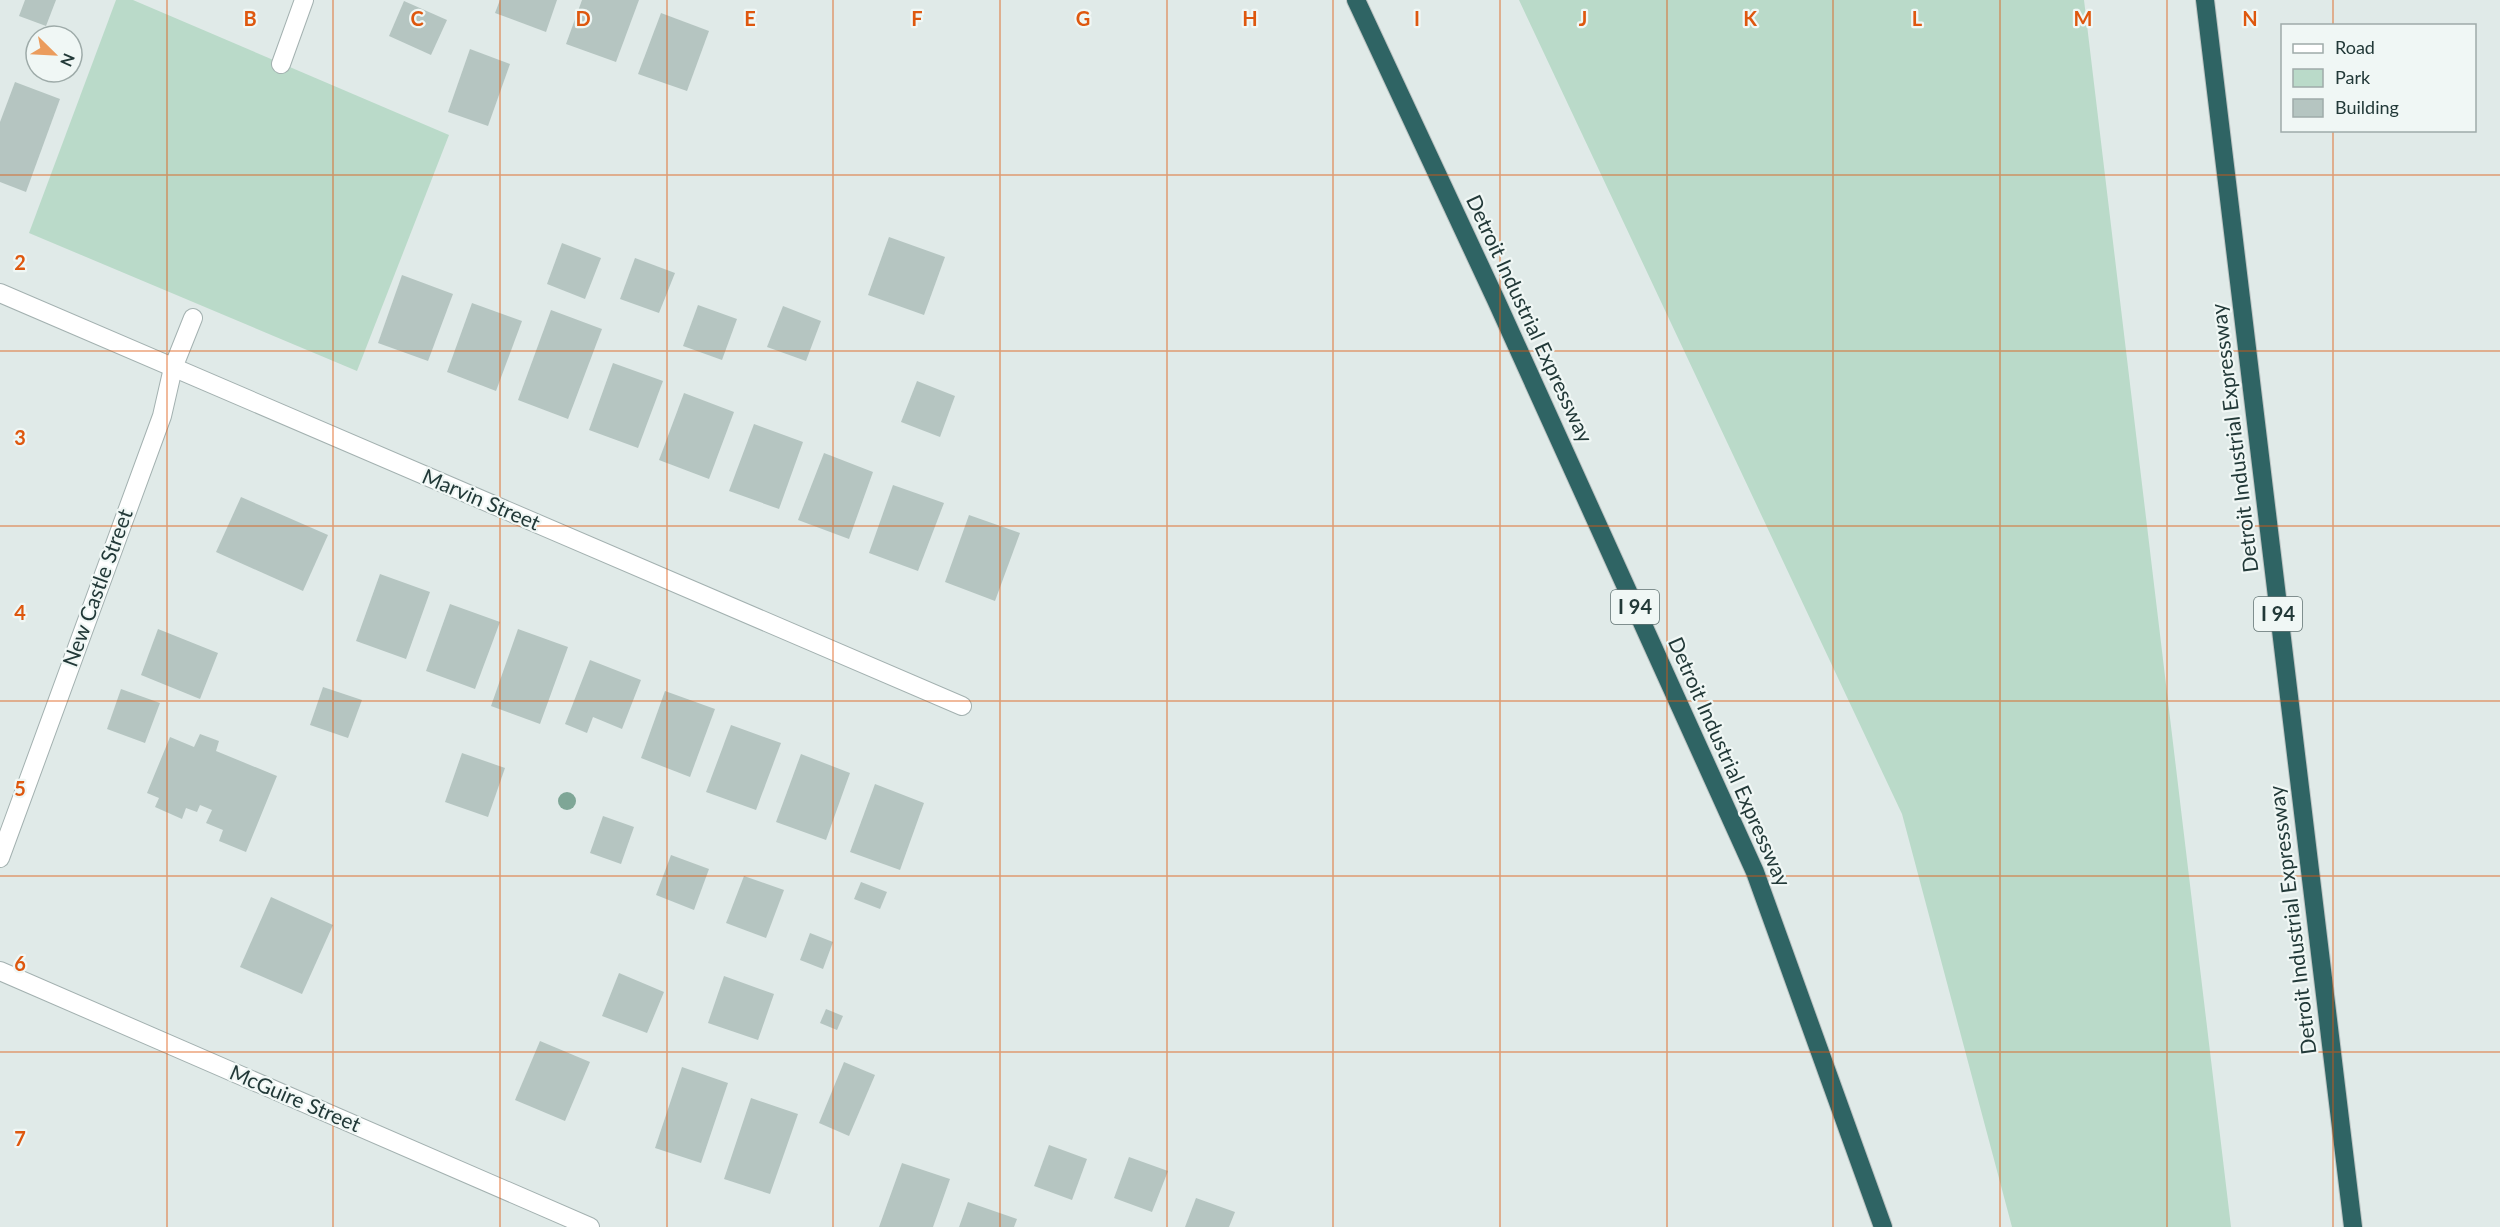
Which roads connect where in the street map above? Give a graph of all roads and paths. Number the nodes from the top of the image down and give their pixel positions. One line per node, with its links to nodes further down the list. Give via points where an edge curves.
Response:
1 (304, 0): 4 (street)
2 (1356, 0): 12 (highway, Detroit Industrial Expressway / I 94, via 1755,872)
3 (2205, 0): 13 (highway, Detroit Industrial Expressway / I 94)
4 (280, 64)
5 (0, 293): 7 (street, Marvin Street)
6 (194, 318): 7 (street, New Castle Street)
7 (174, 368): 8 (street, Marvin Street); 9 (street, New Castle Street, via 162,416)
8 (962, 706)
9 (0, 858)
10 (0, 971): 11 (street, McGuire Street)
11 (590, 1227)
12 (1883, 1227)
13 (2353, 1227)

